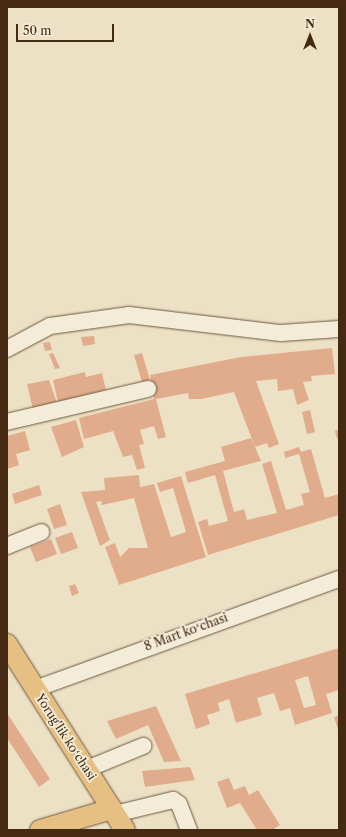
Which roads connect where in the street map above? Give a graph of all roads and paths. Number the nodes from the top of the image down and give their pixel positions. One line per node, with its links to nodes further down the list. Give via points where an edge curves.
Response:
1 (339, 328): 2 (street, via 281,333 129,315 50,326)
2 (7, 349)
3 (148, 389): 4 (street)
4 (7, 422)
5 (41, 532): 6 (street)
6 (7, 546)
7 (339, 579): 9 (street, 8 Mart koʻchasi)
8 (7, 644): 9 (main road, Yorug'lik koʻchasi)
9 (35, 688): 11 (main road, Yorug'lik koʻchasi)
10 (143, 746): 11 (street)
11 (87, 769): 12 (main road, Yorug'lik koʻchasi)
12 (117, 817): 13 (main road); 14 (street, via 173,800 180,804)
13 (40, 830)
14 (189, 830)

